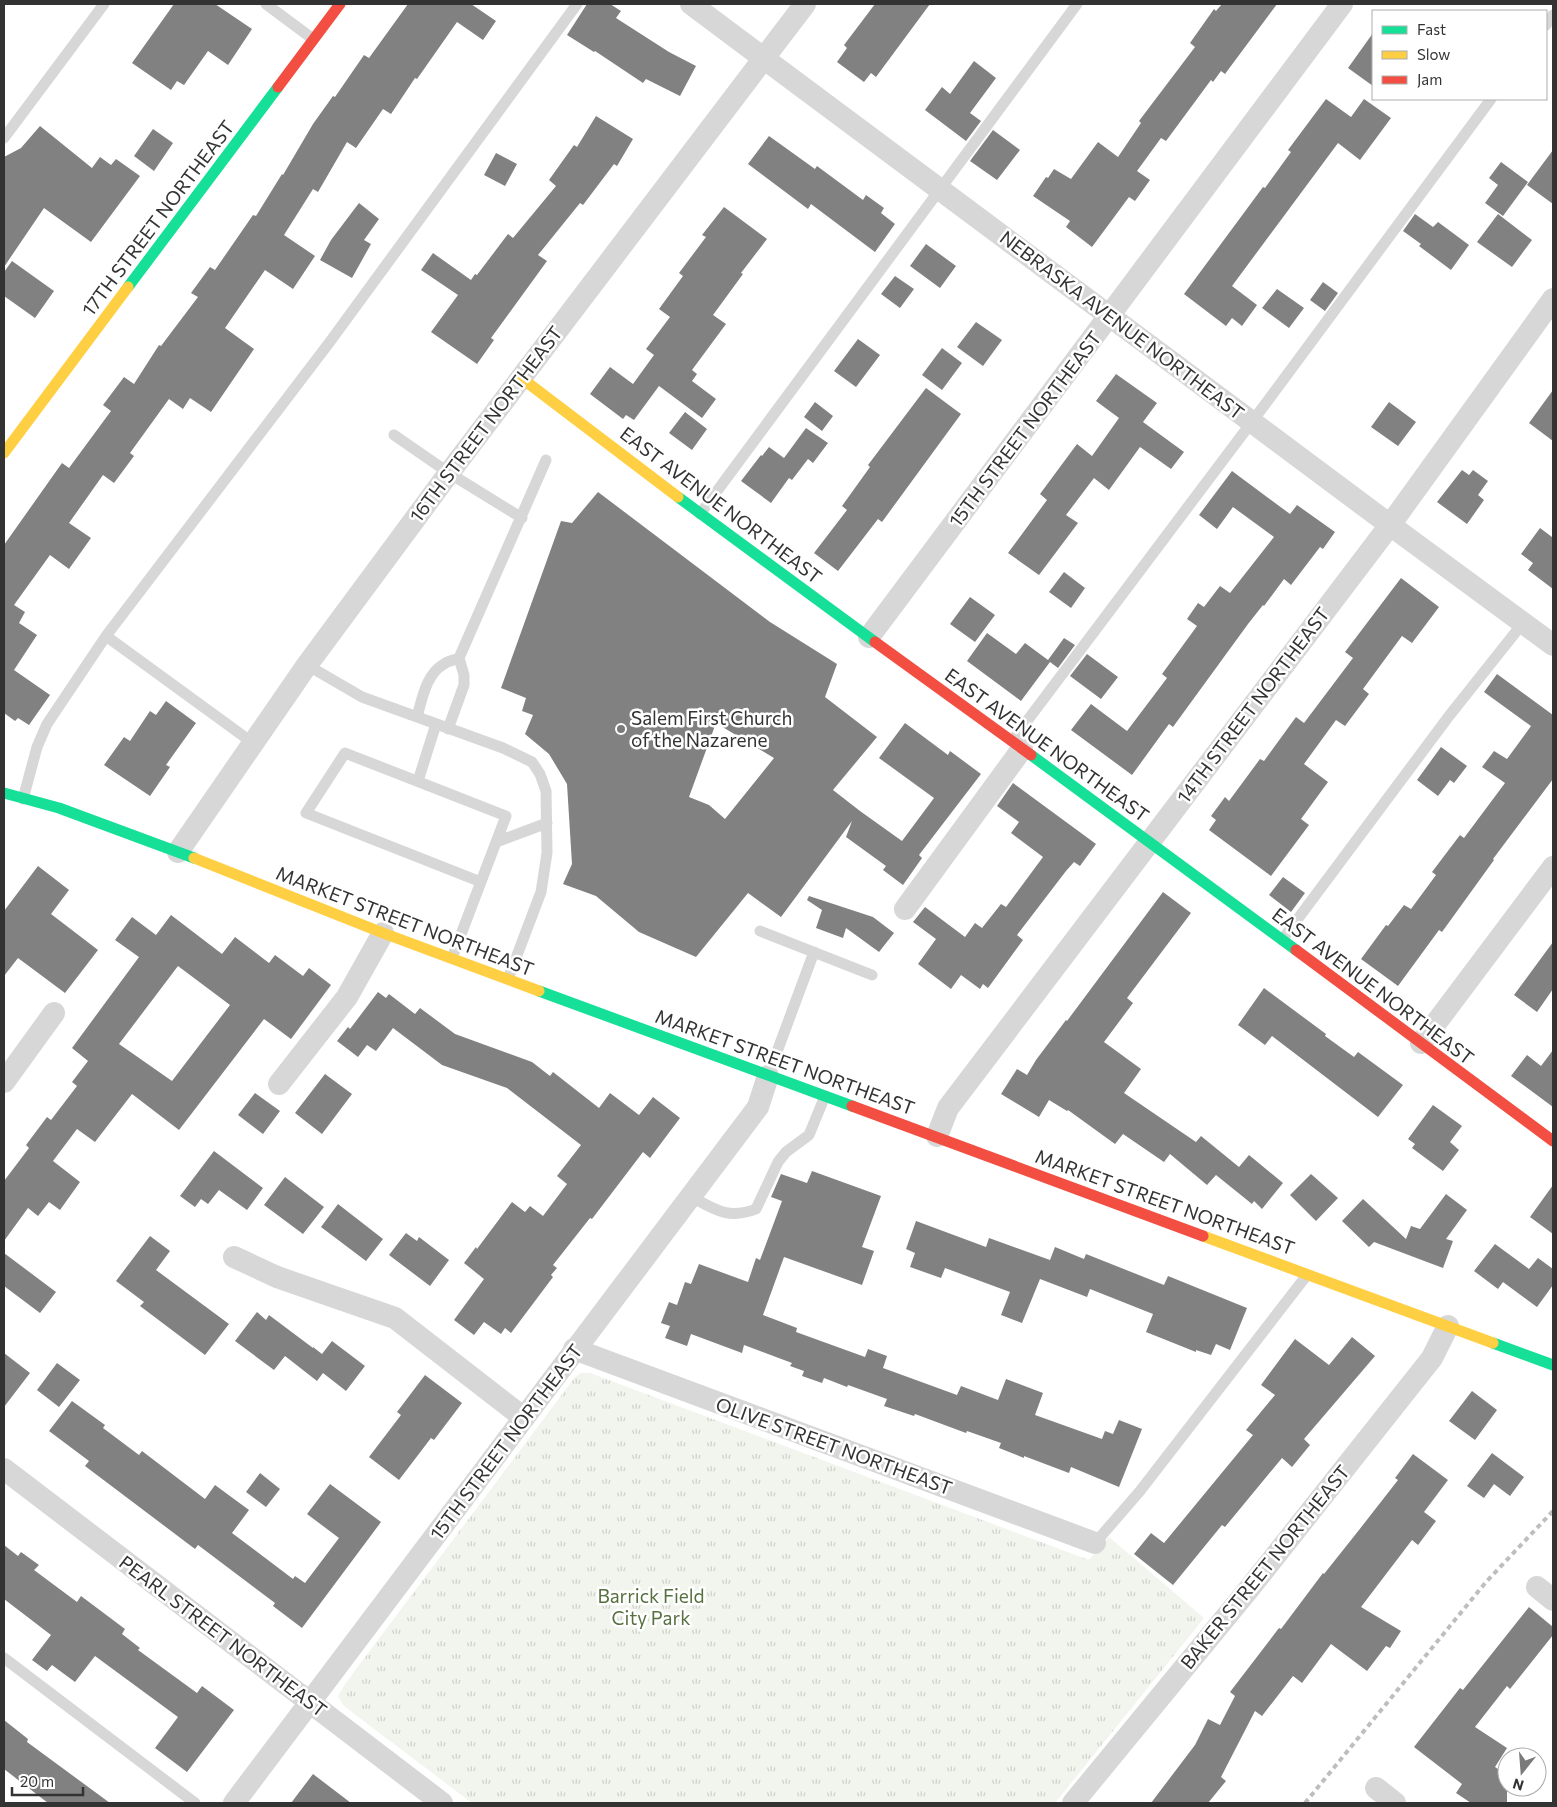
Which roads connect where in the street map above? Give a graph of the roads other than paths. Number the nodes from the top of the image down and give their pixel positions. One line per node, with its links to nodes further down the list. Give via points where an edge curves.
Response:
1 (104, 4): 12 (lane)
2 (267, 4): 9 (lane)
3 (340, 4): 9 (main road, 17TH STREET NORTHEAST)
4 (577, 4): 26 (lane, via 329,343)
5 (691, 4): 10 (street, NEBRASKA AVENUE NORTHEAST)
6 (804, 4): 10 (street, 16TH STREET NORTHEAST)
7 (1077, 4): 13 (lane)
8 (1342, 4): 15 (street, 15TH STREET NORTHEAST)
9 (314, 39): 19 (main road, 17TH STREET NORTHEAST)
10 (763, 58): 13 (street, NEBRASKA AVENUE NORTHEAST); 16 (street, 16TH STREET NORTHEAST)
11 (1490, 100): 17 (lane)
12 (4, 138)
13 (939, 189): 15 (street, NEBRASKA AVENUE NORTHEAST); 22 (lane)
14 (1553, 299): 24 (street, 14TH STREET NORTHEAST)
15 (1110, 316): 17 (street, NEBRASKA AVENUE NORTHEAST); 27 (street, 15TH STREET NORTHEAST)
16 (520, 377): 21 (street, 16TH STREET NORTHEAST); 22 (main road, EAST AVENUE NORTHEAST)
17 (1252, 422): 24 (street, NEBRASKA AVENUE NORTHEAST); 35 (lane)
18 (394, 435): 21 (lane)
19 (4, 453)
20 (546, 460): 23 (lane)
21 (449, 473): 23 (lane); 30 (street, 16TH STREET NORTHEAST)
22 (700, 514): 27 (main road, EAST AVENUE NORTHEAST)
23 (522, 518): 29 (lane)
24 (1390, 525): 25 (street, NEBRASKA AVENUE NORTHEAST); 41 (street, 14TH STREET NORTHEAST)
25 (1523, 622): 28 (street, NEBRASKA AVENUE NORTHEAST); 48 (lane)
26 (106, 636): 34 (lane); 38 (lane, via 47,724 37,747)
27 (869, 637): 35 (main road, EAST AVENUE NORTHEAST)
28 (1553, 645)
29 (459, 658): 31 (lane, via 435,671); 33 (lane, via 464,685)
30 (307, 665): 31 (lane, via 362,697); 34 (street, 16TH STREET NORTHEAST)
31 (416, 717): 32 (lane)
32 (436, 724): 33 (lane); 36 (lane)
33 (448, 728): 39 (lane, via 532,762 546,791)
34 (253, 743): 42 (street, 16TH STREET NORTHEAST)
35 (1017, 745): 41 (main road, EAST AVENUE NORTHEAST); 45 (street)
36 (418, 782): 40 (lane, via 506,816); 44 (lane, via 345,753 306,814)
37 (4, 793): 38 (main road, MARKET STREET NORTHEAST)
38 (23, 799): 42 (main road, MARKET STREET NORTHEAST, via 59,808)
39 (547, 823): 40 (lane); 52 (lane, via 547,853 541,892)
40 (496, 842): 44 (lane)
41 (1150, 842): 48 (main road, EAST AVENUE NORTHEAST); 59 (street, 14TH STREET NORTHEAST, via 948,1108)
42 (178, 852): 47 (main road, MARKET STREET NORTHEAST)
43 (1553, 867): 54 (street)
44 (481, 882): 50 (lane)
45 (905, 909)
46 (760, 931): 49 (lane)
47 (383, 933): 50 (main road, MARKET STREET NORTHEAST); 57 (street, via 347,997)
48 (1282, 940): 54 (main road, EAST AVENUE NORTHEAST)
49 (814, 952): 51 (lane); 55 (lane)
50 (452, 958): 52 (main road, MARKET STREET NORTHEAST)
51 (872, 975)
52 (508, 979): 55 (main road, MARKET STREET NORTHEAST)
53 (54, 1013): 56 (street)
54 (1421, 1043): 60 (main road, EAST AVENUE NORTHEAST)
55 (768, 1076): 58 (main road, MARKET STREET NORTHEAST); 61 (street, 15TH STREET NORTHEAST, via 758,1106)
56 (4, 1082)
57 (279, 1084)
58 (825, 1096): 59 (main road, MARKET STREET NORTHEAST); 61 (lane, via 809,1136 786,1152 778,1162 756,1209 735,1215 718,1211)
59 (937, 1136): 63 (main road, MARKET STREET NORTHEAST)
60 (1553, 1141)
61 (690, 1196): 65 (street, 15TH STREET NORTHEAST)
62 (234, 1258): 67 (street, via 277,1277 395,1318)
63 (1308, 1274): 64 (main road, MARKET STREET NORTHEAST); 69 (lane, via 1140,1491)
64 (1448, 1326): 66 (main road, MARKET STREET NORTHEAST); 76 (street, BAKER STREET NORTHEAST, via 1432,1358)
65 (574, 1349): 67 (street, 15TH STREET NORTHEAST); 69 (street, OLIVE STREET NORTHEAST)
66 (1553, 1365)
67 (524, 1418): 71 (street, 15TH STREET NORTHEAST)
68 (4, 1469): 71 (street, PEARL STREET NORTHEAST)
69 (1095, 1543)
70 (4, 1658): 73 (lane)
71 (310, 1703): 74 (street, 15TH STREET NORTHEAST); 75 (street, PEARL STREET NORTHEAST)
72 (1376, 1788): 77 (street)
73 (195, 1803)
74 (234, 1803)
75 (442, 1803)
76 (1073, 1803)
77 (1395, 1803)

